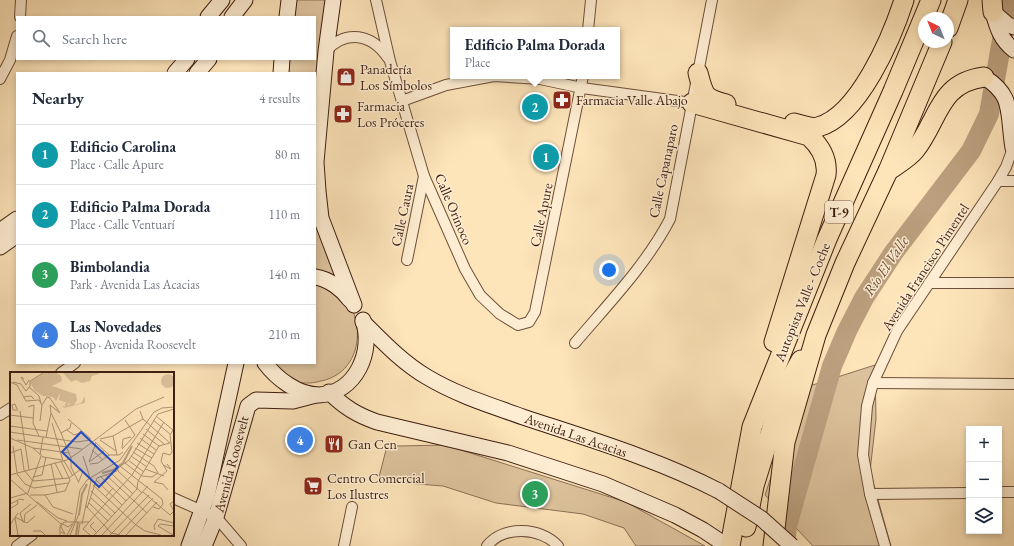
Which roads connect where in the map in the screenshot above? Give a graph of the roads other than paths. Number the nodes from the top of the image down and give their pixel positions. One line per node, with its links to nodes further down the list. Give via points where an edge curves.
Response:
1 (21, 0): 15 (street)
2 (234, 0): 13 (main road)
3 (245, 0): 16 (main road)
4 (289, 0): 17 (main road)
5 (333, 0): 23 (main road)
6 (376, 0): 29 (street, Calle Orinoco)
7 (591, 0): 18 (street)
8 (712, 0): 35 (street, Calle Capanaparo)
9 (904, 0): 35 (highway, via 881,56 862,89 842,114 828,123 816,127 805,126 710,100 706,96)
10 (931, 0): 73 (highway, Autopista Valle - Coche / T-9, via 827,239)
11 (958, 0): 14 (highway)
12 (992, 6): 19 (main road, via 1008,25); 22 (main road, via 997,30)
13 (216, 9)
14 (954, 12)
15 (20, 16)
16 (233, 16)
17 (287, 16)
18 (588, 27)
19 (1014, 27)
20 (16, 39): 38 (street, via 10,60)
21 (939, 48): 46 (highway, Autopista Valle - Coche / T-9)
22 (1014, 50)
23 (326, 51): 29 (street, Calle Orinoco, via 342,39 360,37 384,52); 58 (main road, via 316,162 318,191 321,218)
24 (174, 60): 30 (main road)
25 (186, 60): 31 (main road)
26 (197, 60): 32 (main road)
27 (208, 60): 33 (main road)
28 (282, 60): 34 (main road)
29 (390, 62): 43 (street, Calle Orinoco)
30 (166, 72)
31 (176, 72)
32 (187, 72)
33 (198, 72)
34 (280, 72)
35 (698, 73): 44 (street, Calle Capanaparo)
36 (984, 77): 37 (main road); 45 (main road, via 1003,85 1012,95); 46 (highway, via 972,79 950,91 915,152)
37 (1007, 78)
38 (0, 79)
39 (478, 79): 43 (street, via 446,85)
40 (540, 79): 42 (street)
41 (583, 79): 42 (street, Calle Apure)
42 (582, 88): 44 (street); 59 (street, Calle Apure)
43 (402, 101): 47 (street, Calle Orinoco)
44 (692, 103): 62 (street, Calle Capanaparo, via 670,219 658,242 639,268); 73 (highway, T-9, via 809,136 818,144 827,166 794,273)
45 (1013, 148): 48 (street, Avenida Francisco Pimentel)
46 (888, 171): 61 (highway, Autopista Valle - Coche / T-9, via 845,263)
47 (424, 176): 54 (street, Calle Caura); 59 (street, Calle Orinoco, via 465,269 480,295 500,314 518,325 529,322)
48 (998, 181): 49 (street); 56 (street, Avenida Francisco Pimentel)
49 (1014, 181)
50 (16, 220): 51 (main road)
51 (0, 231)
52 (16, 236): 53 (main road)
53 (0, 247)
54 (407, 260)
55 (316, 277): 58 (main road, via 333,284 345,293)
56 (929, 283): 57 (street); 67 (street, Avenida Francisco Pimentel, via 897,331)
57 (1014, 283)
58 (354, 305): 60 (main road)
59 (534, 312)
60 (363, 322): 69 (main road, Avenida Roosevelt, via 367,346 364,359 351,380); 93 (main road, Avenida Las Acacias, bridge, via 386,345 428,378 468,398 650,460 692,477 762,519)
61 (816, 335): 91 (highway, via 783,392 754,486); 92 (highway, Autopista Valle - Coche / T-9, via 786,442)
62 (575, 343)
63 (74, 364): 66 (street)
64 (236, 364): 80 (main road, Avenida Roosevelt)
65 (266, 364): 69 (main road, via 285,383 295,388)
66 (62, 372)
67 (873, 383): 68 (street); 77 (street, Avenida Francisco Pimentel, via 867,406 863,455)
68 (1014, 384)
69 (324, 394): 81 (main road, Avenida Roosevelt, via 293,401 256,400 248,406); 90 (main road, via 356,415 508,453 645,501 703,530)
70 (10, 409): 71 (street)
71 (0, 415): 72 (street)
72 (10, 420)
73 (752, 426): 90 (highway, Autopista Valle - Coche / T-9)
74 (1002, 492): 75 (street)
75 (1014, 492)
76 (966, 493): 77 (street)
77 (870, 494): 94 (street, Avenida Francisco Pimentel)
78 (174, 498): 80 (street)
79 (352, 507): 87 (street)
80 (202, 511): 81 (street); 84 (main road, Avenida Roosevelt)
81 (216, 517): 85 (main road, Avenida Roosevelt); 86 (street)
82 (31, 536): 83 (street)
83 (17, 546)
84 (189, 546)
85 (204, 546)
86 (241, 546)
87 (344, 546)
88 (487, 546): 89 (street, via 500,534 511,530 546,536)
89 (558, 546)
90 (728, 546)
91 (742, 546)
92 (773, 546)
93 (792, 546)
94 (885, 546)

